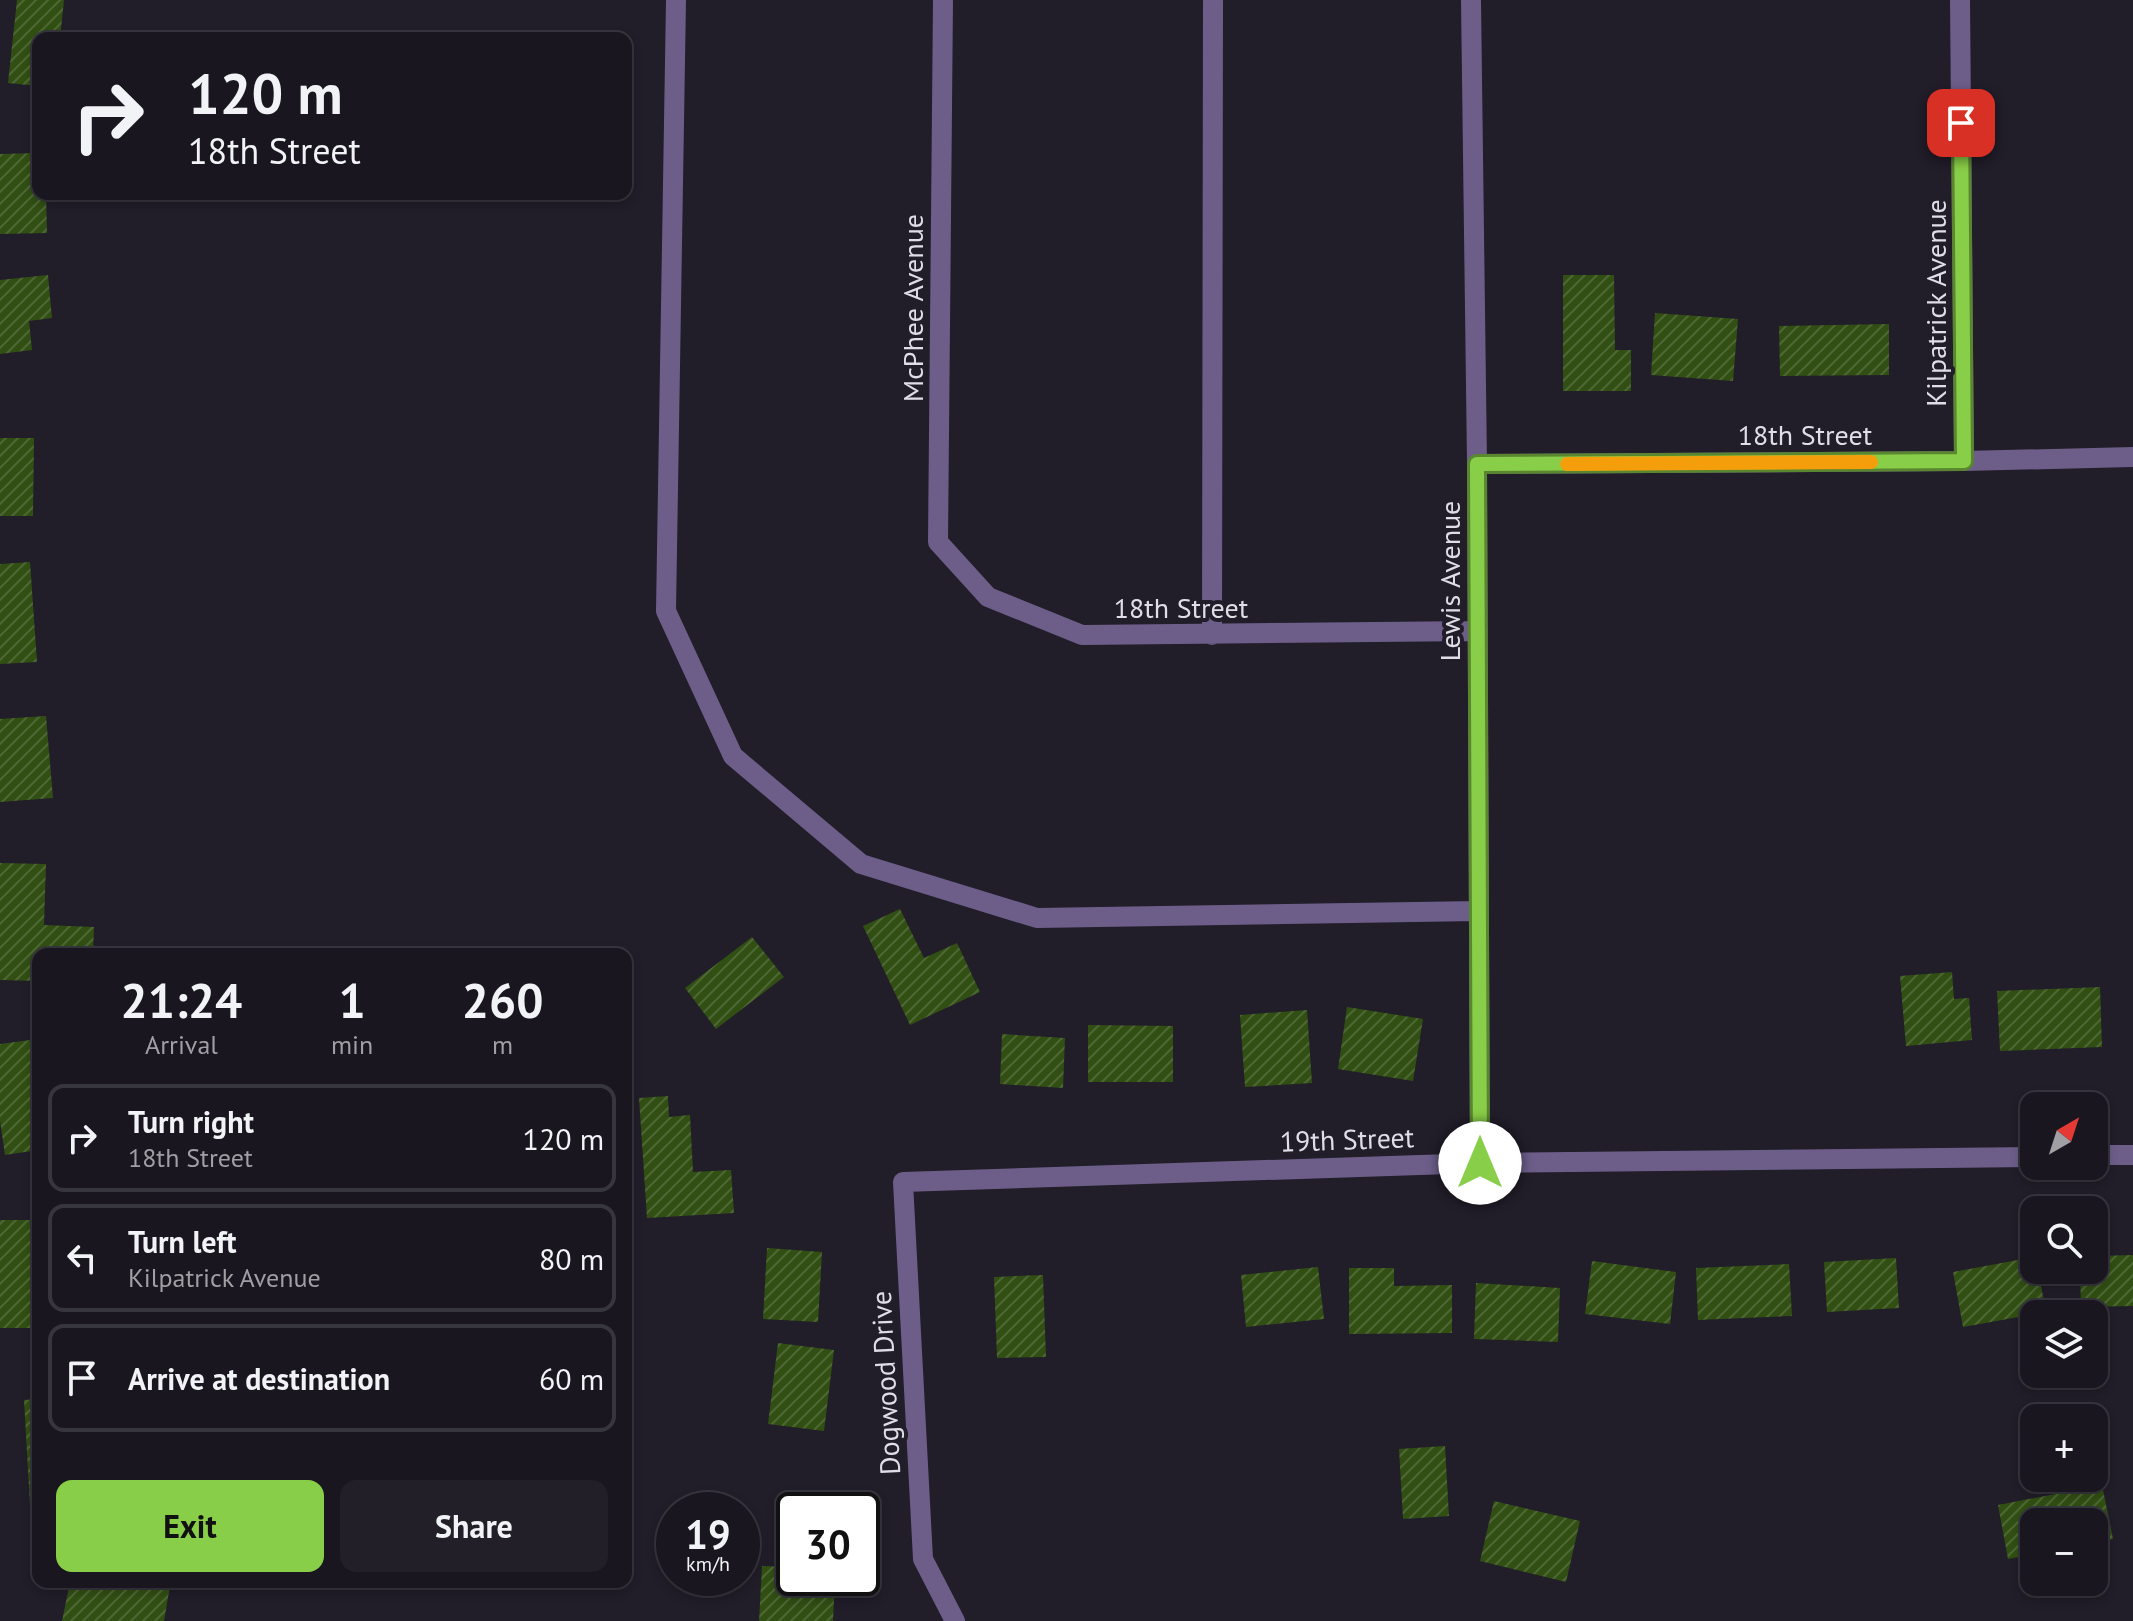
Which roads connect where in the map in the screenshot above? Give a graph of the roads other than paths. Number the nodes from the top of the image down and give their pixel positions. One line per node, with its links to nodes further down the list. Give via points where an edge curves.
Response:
1 (676, 0): 12 (street, via 666,611 733,756 861,864 1037,918)
2 (943, 0): 9 (street, McPhee Avenue, via 938,542)
3 (1213, 0): 11 (street)
4 (1471, 0): 8 (street, Lewis Avenue)
5 (1960, 0): 7 (street, Kilpatrick Avenue)
6 (2133, 457): 7 (street, 18th Street)
7 (1964, 461): 8 (street, 18th Street)
8 (1477, 464): 10 (street, Lewis Avenue)
9 (988, 597): 11 (street, 18th Street, via 1082,635)
10 (1478, 631): 11 (street, 18th Street); 12 (street, Lewis Avenue)
11 (1212, 635)
12 (1478, 911): 16 (street, Lewis Avenue)
13 (2108, 1155): 14 (street)
14 (2133, 1155)
15 (2020, 1157): 16 (street, 19th Street)
16 (1480, 1163): 17 (street, 19th Street)
17 (903, 1182): 18 (street, Dogwood Drive, via 923,1559)
18 (955, 1621)

